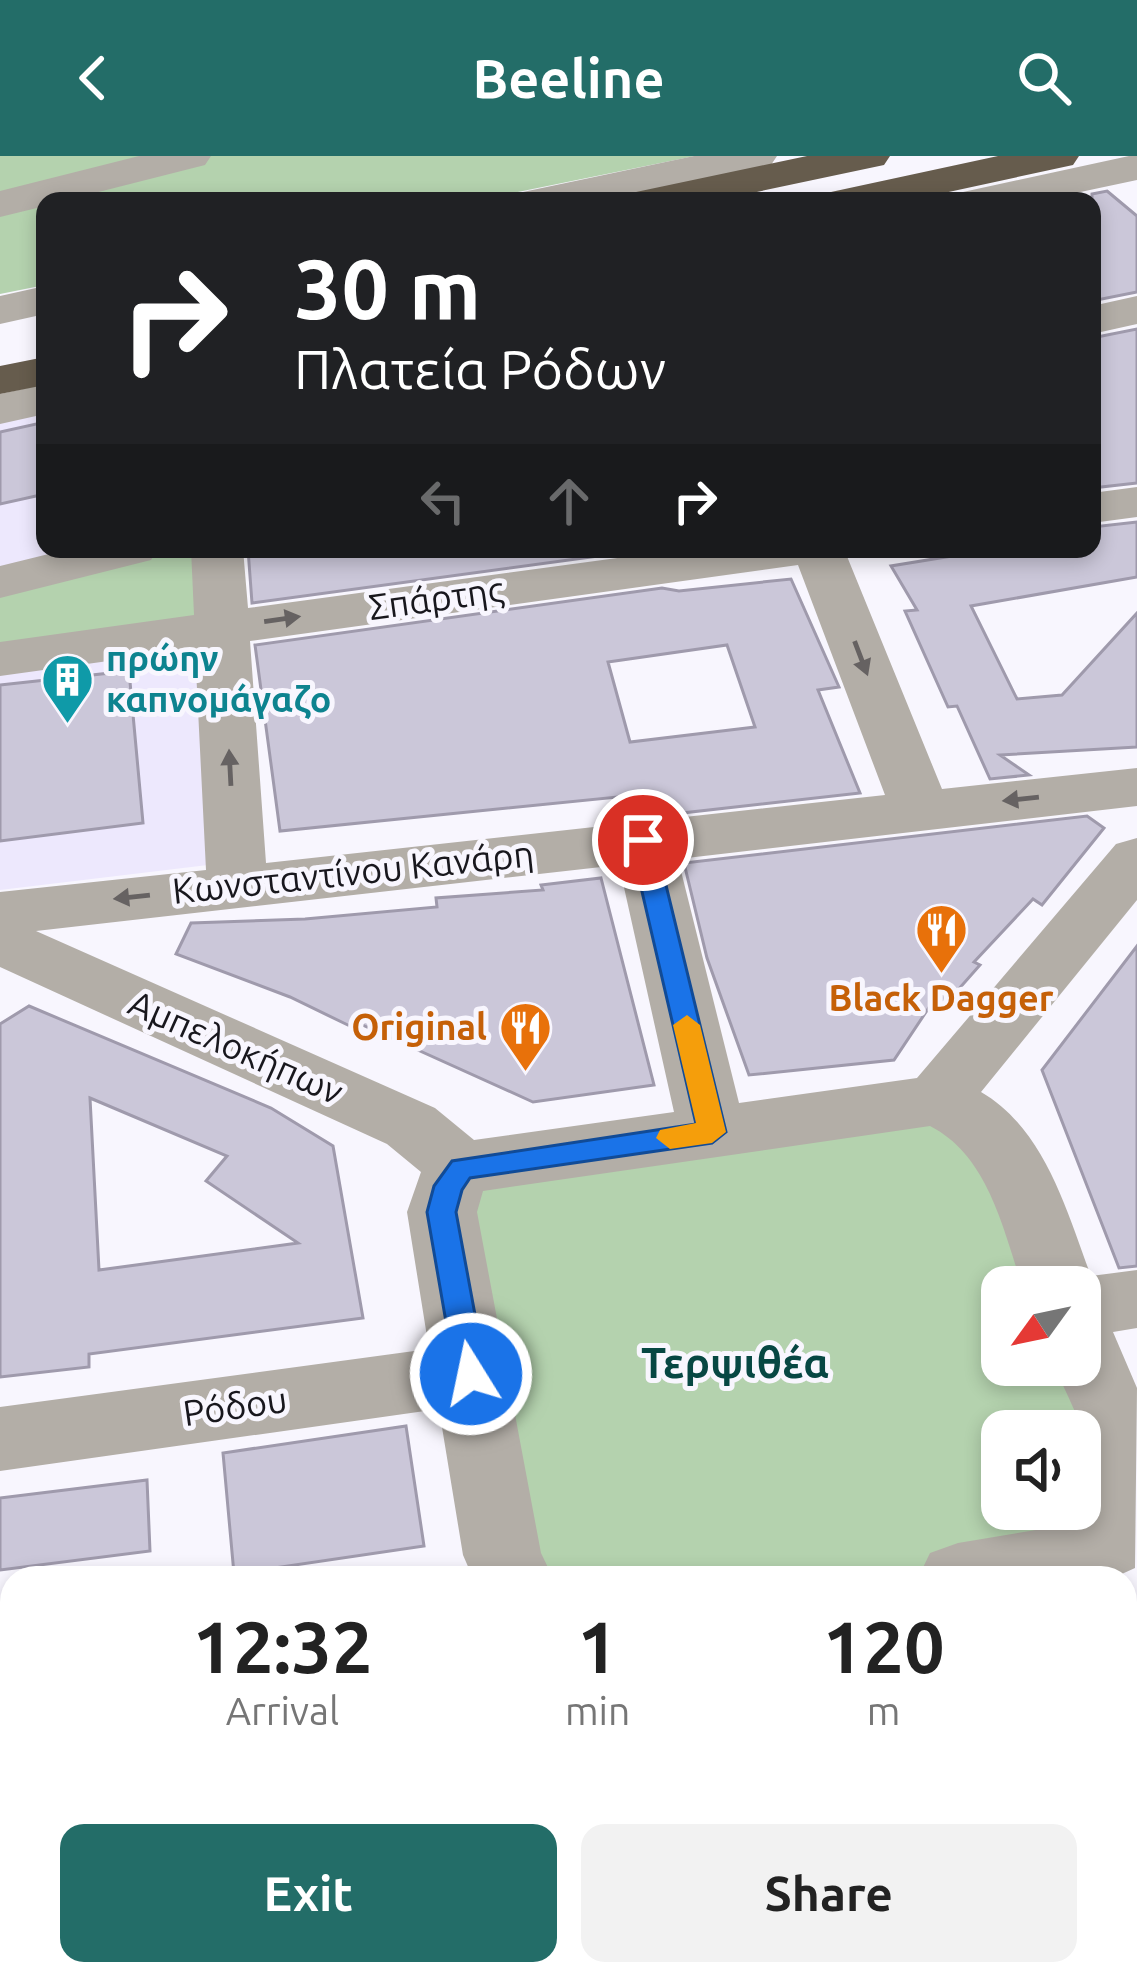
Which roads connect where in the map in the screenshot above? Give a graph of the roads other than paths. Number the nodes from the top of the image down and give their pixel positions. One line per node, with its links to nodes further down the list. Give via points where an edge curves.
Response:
1 (190, 156): 6 (street)
2 (756, 156): 7 (street)
3 (869, 156): 8 (highway)
4 (1058, 156): 9 (highway)
5 (1137, 167): 10 (street)
6 (48, 192)
7 (582, 192)
8 (695, 192)
9 (888, 192)
10 (1020, 192)
11 (36, 195): 12 (street)
12 (0, 204)
13 (36, 303): 14 (street)
14 (0, 310)
15 (1137, 310): 16 (street)
16 (1101, 318)
17 (36, 328): 18 (highway)
18 (0, 335)
19 (36, 373): 20 (highway)
20 (0, 380)
21 (36, 401): 22 (street)
22 (0, 409)
23 (1137, 502): 24 (street)
24 (1101, 507)
25 (96, 558): 29 (street)
26 (217, 558): 30 (street)
27 (733, 558): 30 (street, Σπάρτης, one-way to 27)
28 (822, 558): 33 (street, one-way to 33)
29 (0, 582)
30 (221, 627): 31 (street, Σπάρτης); 36 (street, one-way to 30)
31 (0, 658)
32 (1137, 787): 33 (street, Κωνσταντίνου Κανάρη, one-way to 33)
33 (920, 809): 34 (street, Κωνσταντίνου Κανάρη)
34 (643, 840): 36 (street, Κωνσταντίνου Κανάρη); 40 (street)
35 (1137, 859): 39 (street)
36 (237, 885): 37 (street, Κωνσταντίνου Κανάρη, one-way to 37)
37 (0, 914)
38 (0, 941): 41 (street, Αμπελοκήπων, via 411,1126)
39 (937, 1100): 40 (street); 42 (street, via 968,1111 1005,1151)
40 (712, 1132): 41 (street)
41 (462, 1168): 45 (street, via 442,1212)
42 (1051, 1266)
43 (1137, 1299): 44 (street)
44 (1101, 1304)
45 (471, 1374): 47 (street, Ρόδου); 49 (street)
46 (1099, 1386): 48 (street, via 1136,1479)
47 (0, 1439)
48 (1122, 1555): 50 (street)
49 (507, 1566)
50 (1027, 1566)

